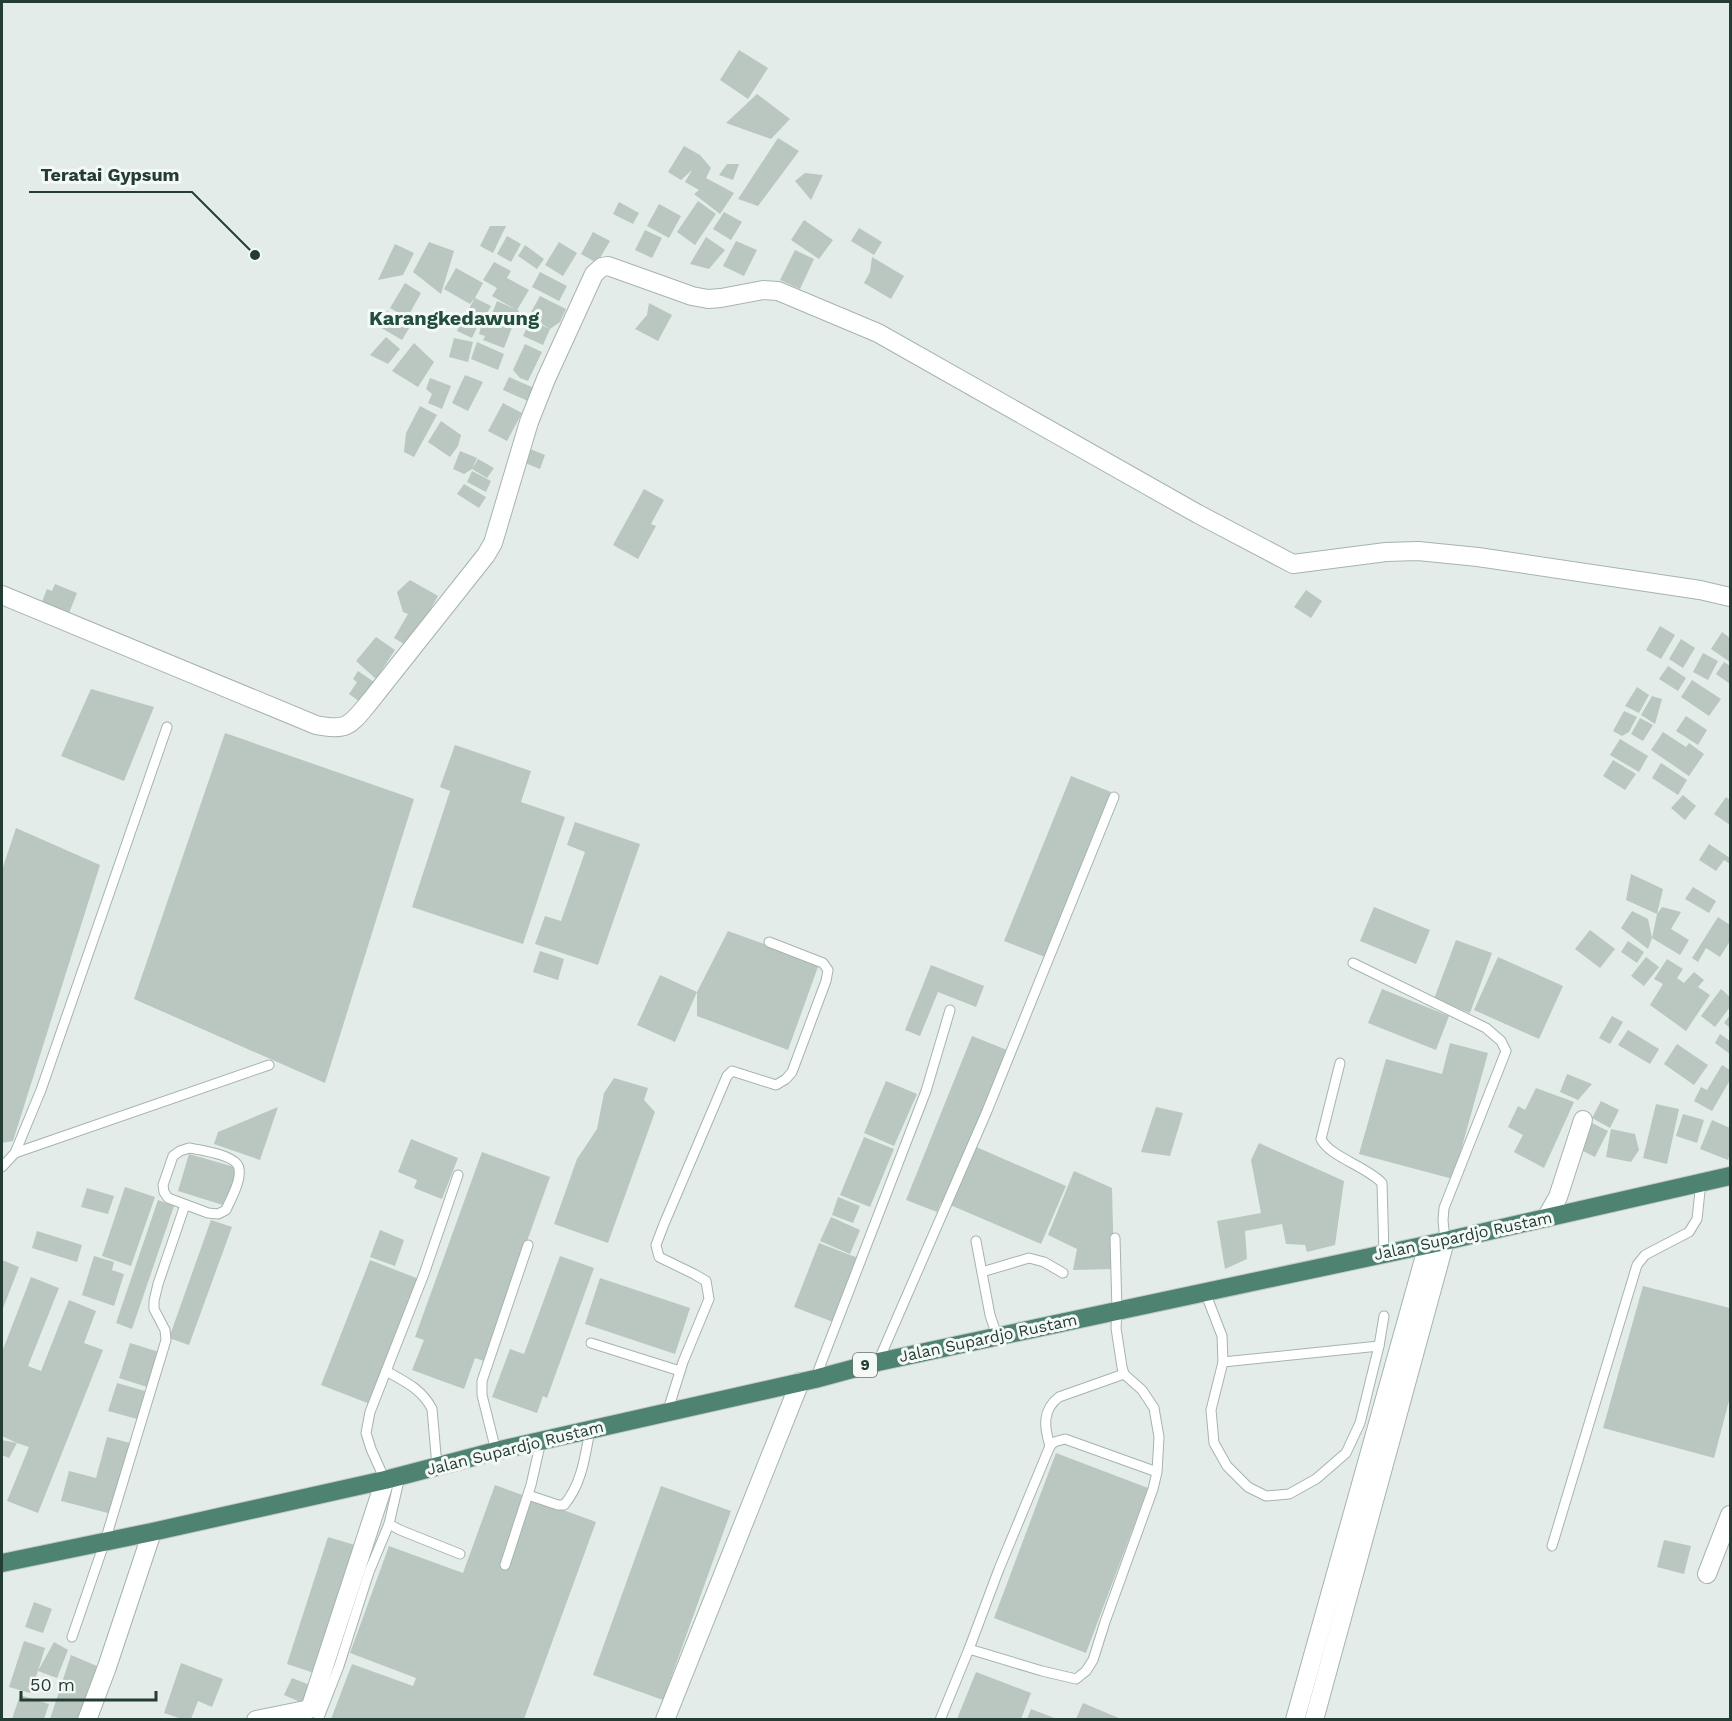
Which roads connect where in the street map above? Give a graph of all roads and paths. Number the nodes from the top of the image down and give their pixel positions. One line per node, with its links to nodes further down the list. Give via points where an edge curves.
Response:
1 (2, 595): 2 (street, via 316,724 346,726 356,720 493,543 546,379 594,273 608,266 708,299 778,291 878,333 1293,564 1418,551)
2 (1731, 597)
3 (167, 727): 11 (lane)
4 (1114, 797): 31 (lane, via 987,1111)
5 (769, 942): 34 (lane, via 823,963 828,970 826,981 786,1079 776,1085 732,1071 727,1076 656,1245 659,1257 706,1281 709,1299)
6 (1353, 963): 20 (lane, via 1486,1028 1506,1051 1444,1208)
7 (950, 1010): 36 (lane, via 926,1091)
8 (1340, 1063): 22 (lane, via 1322,1139 1329,1149 1382,1182)
9 (269, 1065): 11 (lane)
10 (1583, 1120): 17 (street, via 1558,1197)
11 (15, 1153): 12 (lane)
12 (2, 1167)
13 (458, 1175): 33 (lane)
14 (1731, 1176): 15 (highway, Jalan Supardjo Rustam / 9)
15 (1701, 1182): 17 (highway, Jalan Supardjo Rustam / 9); 50 (lane, via 1697,1219 1689,1232 1645,1255 1637,1265)
16 (186, 1205): 16 (lane, via 168,1198 164,1192 173,1156 189,1148 235,1161 240,1171 226,1210 208,1213); 49 (lane, via 154,1301 166,1340)
17 (1546, 1218): 20 (highway, Jalan Supardjo Rustam / 9)
18 (1115, 1238): 26 (lane)
19 (976, 1241): 23 (lane)
20 (1437, 1243): 22 (highway, Jalan Supardjo Rustam / 9); 62 (street); 63 (street)
21 (528, 1245): 41 (lane, via 482,1382)
22 (1384, 1254): 25 (highway, Jalan Supardjo Rustam / 9)
23 (982, 1272): 24 (lane, via 1029,1258); 28 (lane)
24 (1063, 1273)
25 (1205, 1292): 26 (highway, Jalan Supardjo Rustam / 9); 32 (lane, via 1222,1336)
26 (1118, 1310): 28 (highway, Jalan Supardjo Rustam / 9); 35 (lane, via 1116,1328)
27 (1384, 1316): 30 (lane)
28 (997, 1336): 31 (highway, Jalan Supardjo Rustam / 9)
29 (591, 1343): 34 (lane)
30 (1379, 1346): 32 (lane); 32 (lane, via 1360,1423 1346,1453 1316,1479 1289,1494 1266,1496 1248,1487 1227,1466 1214,1443 1211,1410)
31 (878, 1362): 36 (highway, Jalan Supardjo Rustam / 9)
32 (1223, 1362)
33 (386, 1371): 42 (lane, via 416,1388 428,1401); 44 (lane, via 366,1433 371,1449)
34 (680, 1371): 37 (lane)
35 (1124, 1374): 40 (lane, via 1053,1402 1046,1415); 43 (lane, via 1154,1408 1159,1437)
36 (807, 1381): 37 (highway, Jalan Supardjo Rustam / 9); 60 (street)
37 (667, 1413): 38 (highway, Jalan Supardjo Rustam / 9)
38 (590, 1430): 39 (highway, Jalan Supardjo Rustam / 9); 45 (lane, via 582,1470 571,1498 558,1505)
39 (542, 1441): 41 (highway, Jalan Supardjo Rustam / 9); 45 (lane)
40 (1050, 1446): 43 (lane, via 1065,1438); 56 (lane)
41 (496, 1451): 42 (highway, Jalan Supardjo Rustam / 9)
42 (437, 1467): 44 (highway, Jalan Supardjo Rustam / 9)
43 (1157, 1472): 56 (lane, via 1086,1671 1076,1679)
44 (393, 1478): 47 (lane); 48 (highway, Jalan Supardjo Rustam / 9); 57 (street)
45 (528, 1495): 53 (lane)
46 (1731, 1515): 54 (street)
47 (389, 1524): 51 (lane); 57 (lane, via 339,1666)
48 (152, 1532): 49 (highway, Jalan Supardjo Rustam / 9); 58 (street)
49 (105, 1541): 52 (highway, Jalan Supardjo Rustam / 9); 55 (lane)
50 (1552, 1546)
51 (460, 1554)
52 (2, 1563)
53 (505, 1565)
54 (1707, 1574)
55 (72, 1637)
56 (969, 1649): 61 (lane)
57 (311, 1716): 59 (street)
58 (87, 1719)
59 (256, 1719)
60 (665, 1719)
61 (940, 1719)
62 (1295, 1719)
63 (1314, 1719)

